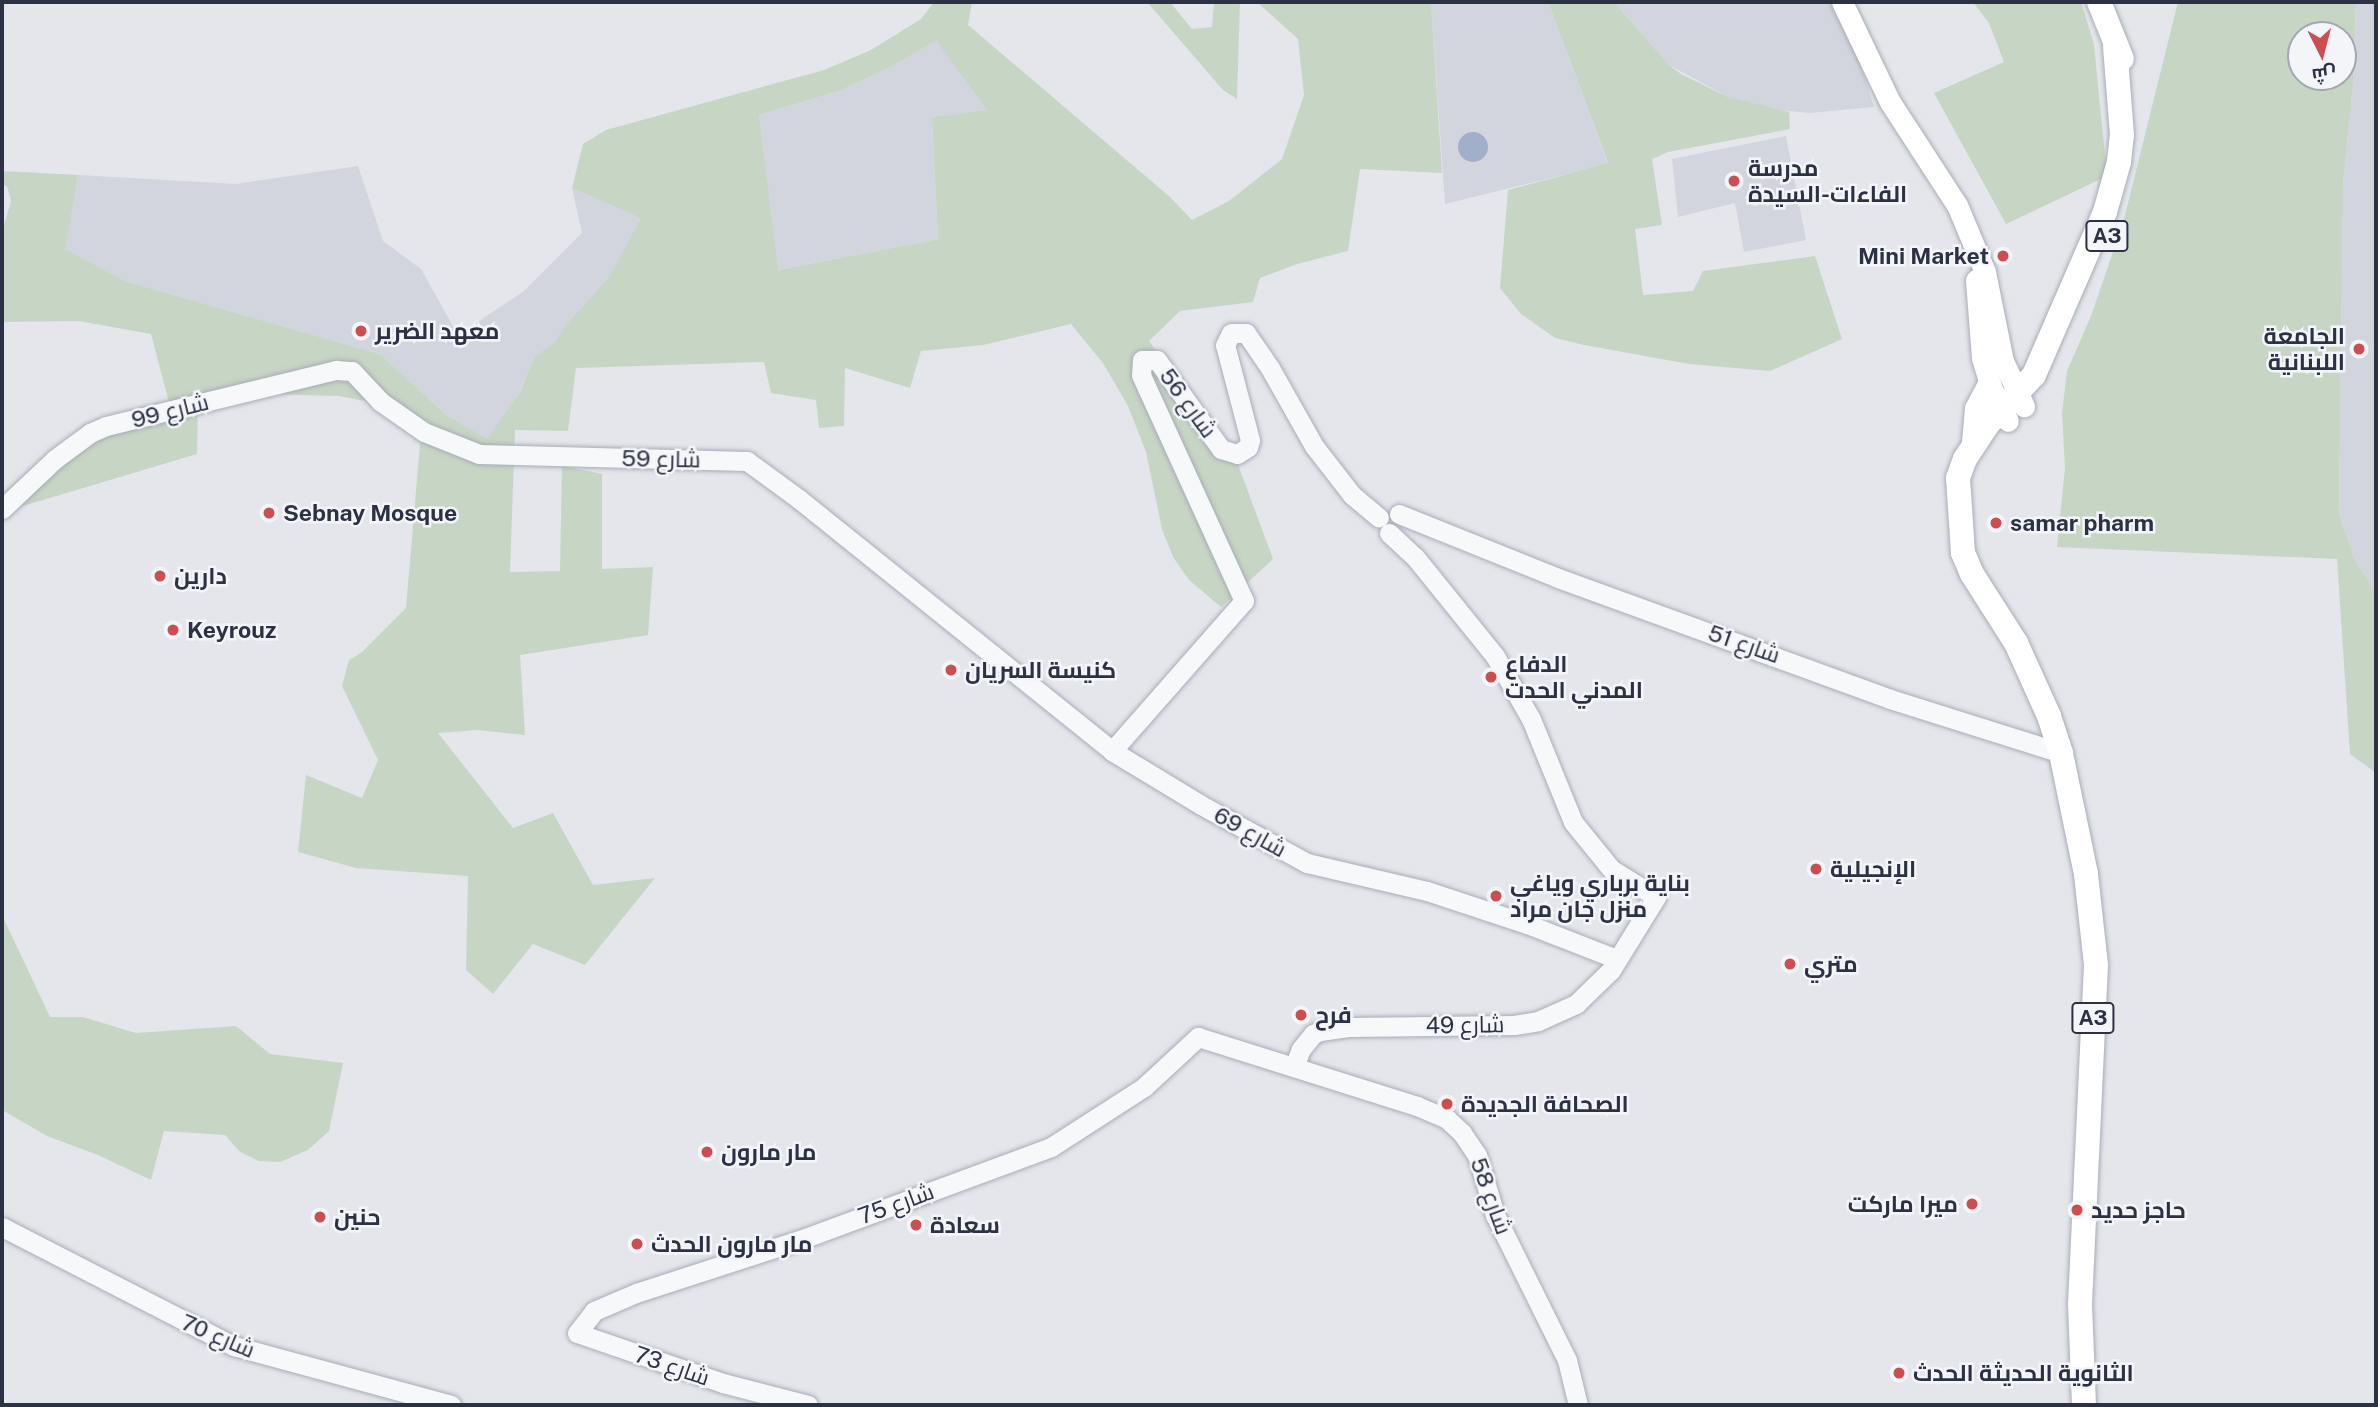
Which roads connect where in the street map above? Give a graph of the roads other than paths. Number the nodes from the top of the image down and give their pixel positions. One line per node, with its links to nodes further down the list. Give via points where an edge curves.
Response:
1 (1842, 2): 3 (main road, via 1890,102 1956,205)
2 (2099, 2): 6 (highway, A3, via 2115,47 2122,135 2114,183 2044,355)
3 (1972, 239): 5 (main road, via 1982,358); 6 (main road, via 1994,309)
4 (363, 380): 9 (street, شارع 99, via 352,371 337,370 106,426 76,441); 11 (street, شارع 59, via 381,402 424,432 479,454 747,461)
5 (1990, 386): 6 (main road); 7 (highway, via 1977,409)
6 (2013, 408): 7 (highway, A3); 8 (highway, A3, via 1972,481)
7 (1974, 444): 8 (highway, A3, via 1958,478)
8 (1961, 491): 13 (highway, A3, via 1963,553 2016,643)
9 (2, 509)
10 (1392, 520): 12 (street, شارع 56, via 1347,488 1314,446 1246,333 1231,333 1225,345 1250,440 1237,454 1221,449 1157,360 1142,360 1141,375 1244,601); 13 (street, شارع 51, via 1430,528 1890,699); 14 (street, via 1415,557 1495,656 1531,719 1573,822 1592,849 1647,899)
11 (932, 608): 12 (street, شارع 69)
12 (1112, 751): 14 (street, شارع 69, via 1307,863 1427,891)
13 (2061, 753): 22 (highway, A3, via 2086,874 2096,965 2080,1304)
14 (1620, 952): 16 (street, شارع 49, via 1611,970 1585,997 1559,1014 1491,1027 1320,1031 1301,1049)
15 (1198, 1037): 16 (street, شارع 58); 18 (street, شارع 75, via 1144,1087 1051,1147 805,1238 636,1293 594,1311)
16 (1294, 1067): 21 (street, شارع 58, via 1433,1112 1471,1143 1495,1215 1567,1360)
17 (2, 1227): 19 (street, شارع 70, via 234,1346)
18 (577, 1333): 20 (street, شارع 73, via 723,1383)
19 (451, 1405)
20 (808, 1405)
21 (1578, 1405)
22 (2084, 1405)

